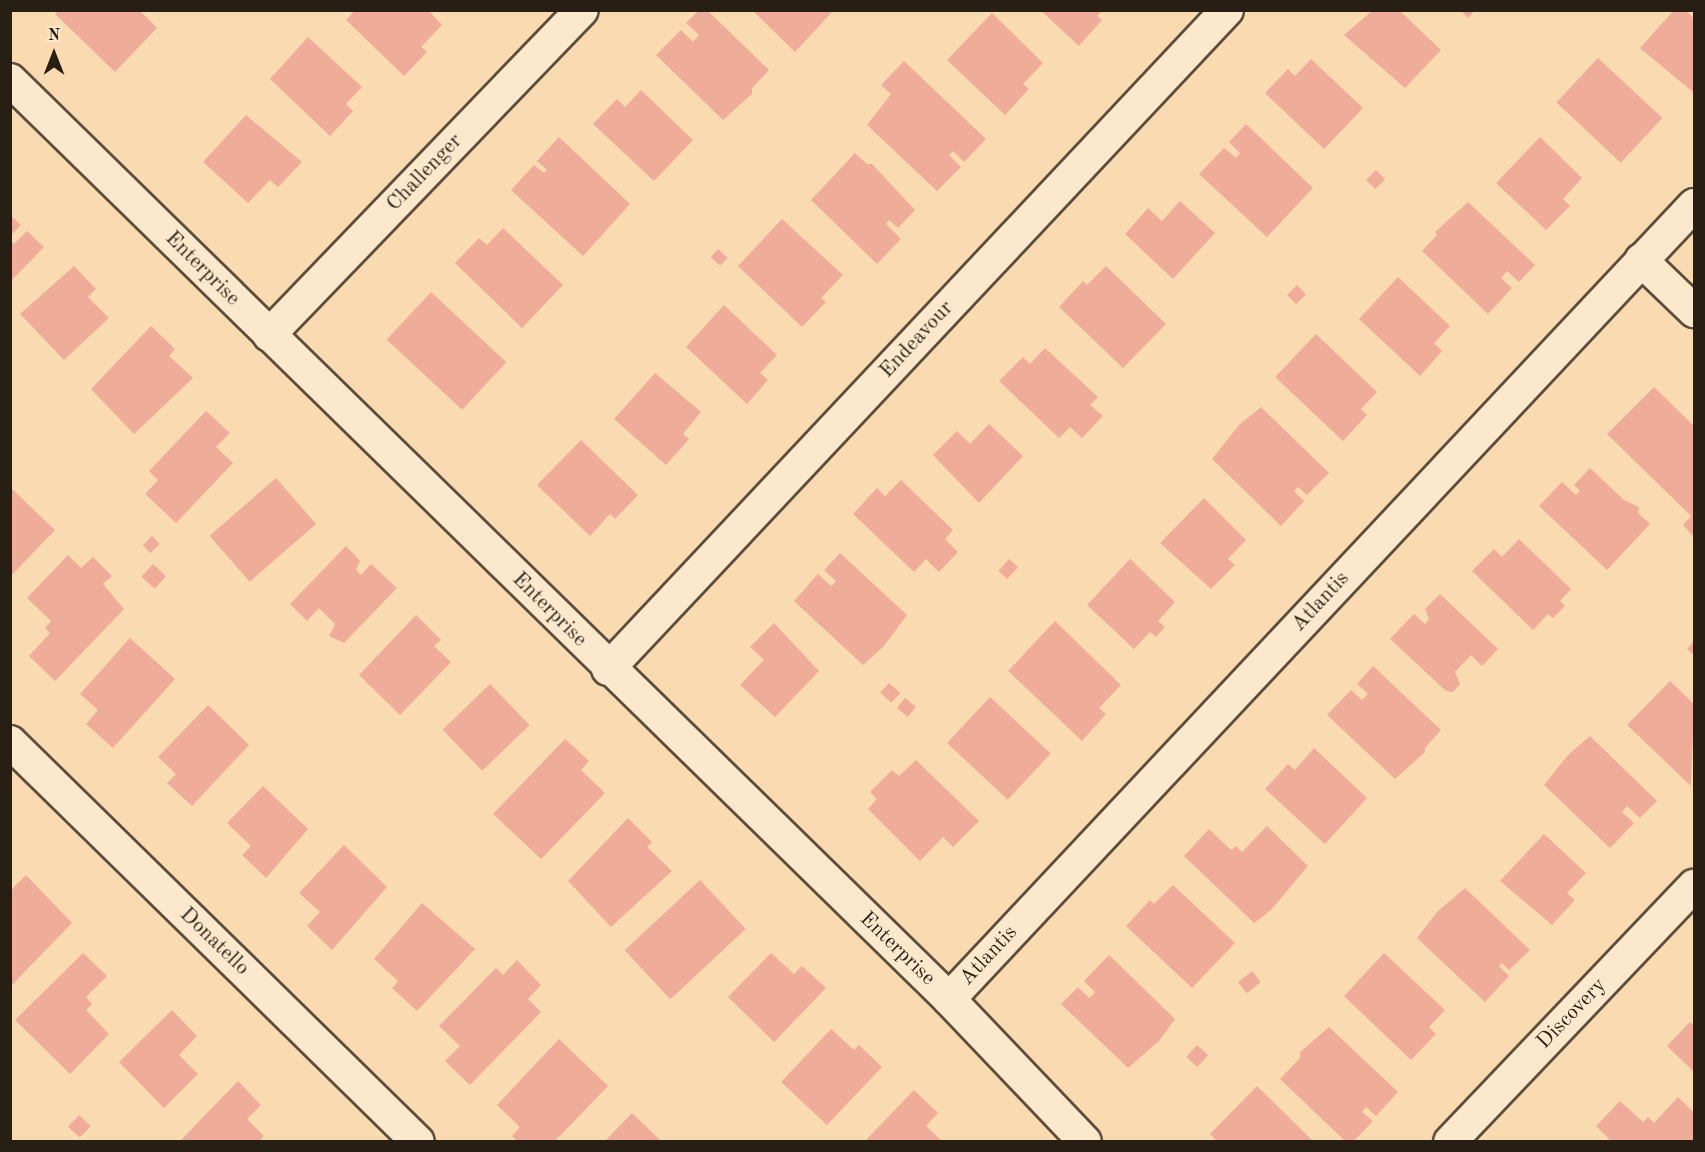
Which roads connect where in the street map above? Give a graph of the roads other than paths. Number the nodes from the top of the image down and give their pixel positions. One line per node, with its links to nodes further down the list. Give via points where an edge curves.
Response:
1 (582, 10): 7 (street, Challenger)
2 (1227, 10): 8 (street, Endeavour)
3 (10, 80): 7 (street, Enterprise)
4 (1695, 205): 5 (street, Atlantis)
5 (1641, 260): 6 (street); 11 (street, Atlantis)
6 (1695, 311)
7 (269, 334): 8 (street, Enterprise)
8 (608, 669): 11 (street, Enterprise)
9 (10, 742): 12 (street, Donatello)
10 (1695, 886): 14 (street, Discovery)
11 (949, 999): 13 (street, Enterprise)
12 (418, 1142)
13 (1085, 1142)
14 (1450, 1142)

